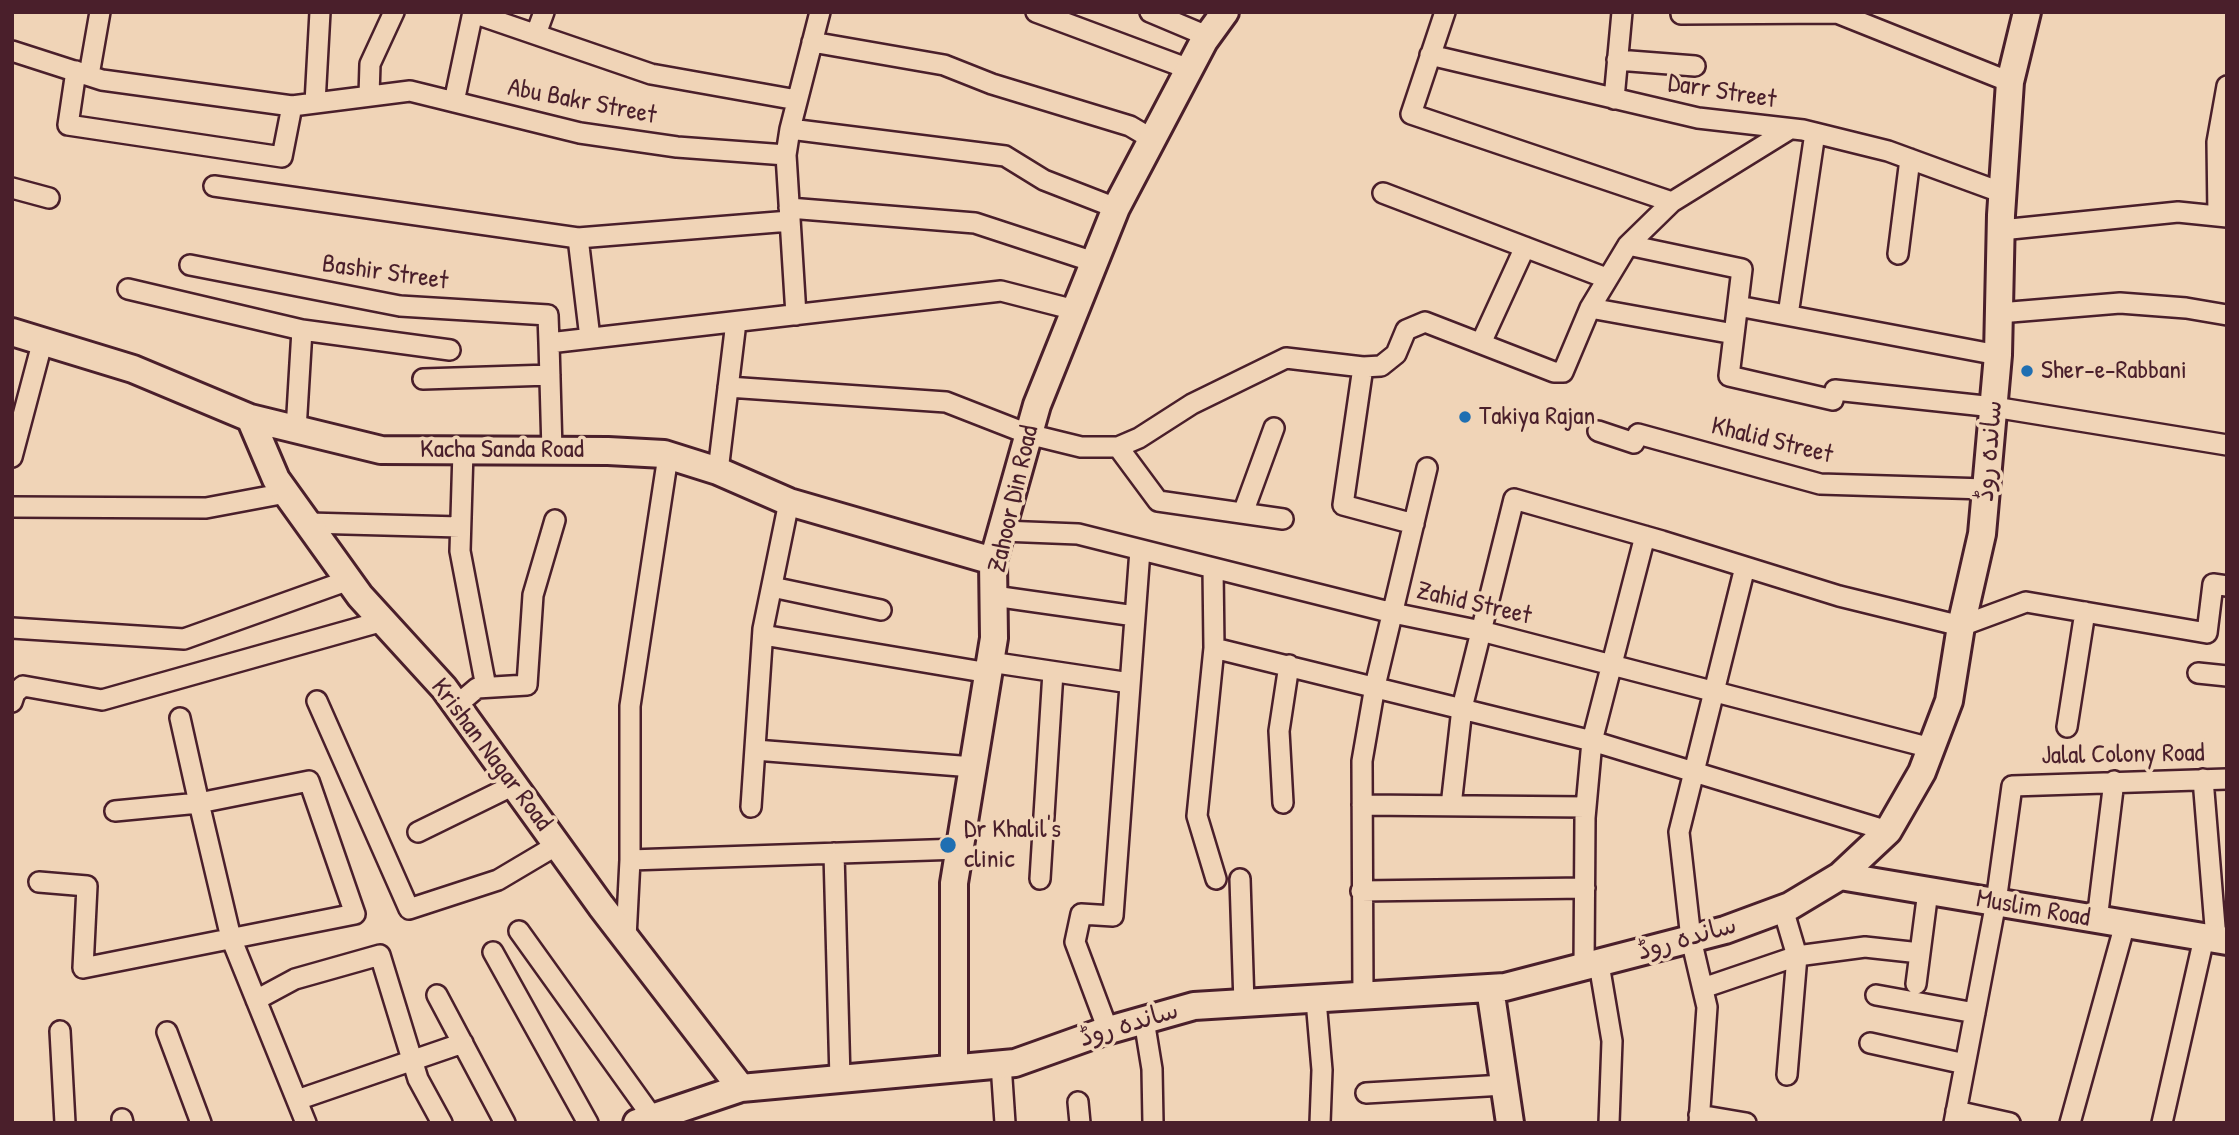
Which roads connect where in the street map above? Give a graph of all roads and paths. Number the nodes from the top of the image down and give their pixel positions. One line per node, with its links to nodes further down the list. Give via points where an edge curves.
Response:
1 (100, 12): 23 (street)
2 (320, 12): 30 (street)
3 (394, 12): 26 (street, via 370,64)
4 (544, 12): 15 (street)
5 (814, 12): 13 (street)
6 (1036, 12): 22 (street)
7 (1150, 12): 16 (street)
8 (1225, 12): 16 (main road, Zahoor Din Road)
9 (1445, 12): 19 (street)
10 (1622, 12): 20 (street)
11 (2027, 12): 24 (main road, ساندہ روڈ)
12 (473, 13): 15 (street); 29 (street)
13 (820, 13): 17 (street)
14 (1681, 14): 24 (street, via 1837,13)
15 (536, 34): 28 (street, via 651,74)
16 (1207, 36): 22 (main road, Zahoor Din Road)
17 (812, 41): 28 (street); 35 (street, via 944,65 1130,126)
18 (12, 51): 23 (street, Abu Bakr Street)
19 (1430, 55): 27 (street, Darr Street); 43 (street, via 1411,114)
20 (1618, 60): 21 (street); 27 (street)
21 (1695, 66)
22 (1189, 69): 35 (main road, Zahoor Din Road)
23 (82, 73): 31 (street, Abu Bakr Street); 31 (street, via 68,125 282,157)
24 (2010, 82): 41 (main road, ساندہ روڈ)
25 (2227, 86): 46 (street, via 2217,142)
26 (369, 96): 29 (street, Abu Bakr Street, via 410,91); 30 (street, Abu Bakr Street)
27 (1614, 99): 32 (street, Darr Street, via 1698,118)
28 (797, 100): 33 (street)
29 (454, 102): 36 (street, Abu Bakr Street, via 580,133 677,147)
30 (315, 103): 31 (street, Abu Bakr Street)
31 (292, 106)
32 (1790, 128): 34 (street, Darr Street); 43 (street)
33 (790, 129): 36 (street); 44 (street, via 1005,156 1044,180)
34 (1815, 133): 37 (street, Darr Street); 61 (street)
35 (1152, 139): 44 (main road, Zahoor Din Road)
36 (786, 155): 45 (street)
37 (1910, 159): 41 (street, Darr Street); 51 (street)
38 (214, 186): 48 (street)
39 (12, 188): 42 (street)
40 (1382, 193): 50 (street)
41 (2003, 193): 47 (main road, ساندہ روڈ)
42 (49, 198)
43 (1672, 202): 49 (street)
44 (1116, 208): 52 (main road, Zahoor Din Road)
45 (790, 214): 48 (street); 52 (street, via 975,223); 60 (street)
46 (2222, 216): 47 (street, via 2178,212)
47 (2001, 230): 59 (main road, ساندہ روڈ)
48 (578, 238): 67 (street)
49 (1628, 245): 54 (street); 56 (street, via 1742,269)
50 (1525, 247): 54 (street); 70 (street)
51 (1898, 254)
52 (1094, 262): 58 (main road, Zahoor Din Road)
53 (190, 265): 69 (street, Bashir Street, via 400,306 548,315)
54 (1606, 278): 57 (street)
55 (128, 289): 64 (street)
56 (1738, 306): 61 (street); 66 (street)
57 (1590, 308): 66 (street); 70 (street, via 1563,372)
58 (1075, 310): 60 (street, via 1001,291); 82 (main road, Zahoor Din Road)
59 (1999, 313): 62 (street, via 2119,303); 72 (main road, ساندہ روڈ)
60 (796, 315): 63 (street)
61 (1788, 315): 72 (street)
62 (2227, 315)
63 (736, 322): 67 (street); 76 (street)
64 (302, 330): 71 (street); 80 (street)
65 (12, 332): 68 (main road, Kacha Sanda Road)
66 (1734, 334): 77 (street, via 1729,376 1833,400 1835,390)
67 (590, 338): 69 (street)
68 (43, 340): 78 (main road, Kacha Sanda Road, via 132,369); 88 (street)
69 (549, 343): 74 (street)
70 (1481, 343): 73 (street, via 1425,322 1406,330 1396,354 1381,366)
71 (450, 350)
72 (1998, 355): 77 (main road, ساندہ روڈ)
73 (1363, 367): 84 (street, via 1286,358); 99 (street, via 1343,505)
74 (550, 375): 75 (street); 86 (street)
75 (423, 379)
76 (728, 387): 82 (street, via 946,402); 90 (street)
77 (1994, 407): 83 (street); 91 (main road, ساندہ روڈ)
78 (250, 418): 80 (main road, Kacha Sanda Road); 92 (main road, Krishan Nagar Road)
79 (1274, 428): 95 (street)
80 (296, 430): 85 (main road, Kacha Sanda Road, via 381,450)
81 (1598, 431): 91 (street, Khalid Street, via 1634,443 1638,434 1820,484)
82 (1028, 434): 84 (street, via 1081,447); 101 (main road, Zahoor Din Road)
83 (2227, 445)
84 (1118, 447): 95 (street, via 1158,500)
85 (463, 451): 86 (main road, Kacha Sanda Road); 100 (street)
86 (552, 451): 87 (main road, Kacha Sanda Road)
87 (668, 456): 90 (main road, Kacha Sanda Road); 158 (street, via 630,706)
88 (12, 457)
89 (1427, 468): 99 (street)
90 (718, 471): 93 (main road, Kacha Sanda Road)
91 (1986, 489): 116 (main road, ساندہ روڈ, via 1982,534)
92 (286, 493): 94 (street, via 206,508); 98 (main road, Krishan Nagar Road)
93 (789, 502): 104 (main road, Kacha Sanda Road); 109 (street)
94 (12, 507)
95 (1243, 513): 96 (street)
96 (1283, 519)
97 (555, 520): 129 (street, via 533,595 527,685)
98 (307, 523): 100 (street); 107 (main road, Krishan Nagar Road)
99 (1414, 524): 113 (street)
100 (460, 527): 129 (street, via 460,551)
101 (1002, 531): 103 (street, Zahid Street, via 1078,534); 104 (main road, Zahoor Din Road)
102 (1645, 536): 105 (street); 118 (street, via 1514,499); 121 (street)
103 (1140, 550): 106 (street, Zahid Street); 114 (street)
104 (993, 561): 110 (main road, Zahoor Din Road)
105 (1745, 567): 116 (street); 130 (street)
106 (1213, 568): 113 (street, Zahid Street); 120 (street)
107 (349, 580): 115 (main road, Krishan Nagar Road); 117 (street, via 184,639)
108 (2227, 586): 112 (street, via 2213,584 2207,633)
109 (772, 587): 111 (street); 119 (street)
110 (994, 596): 114 (street); 123 (main road, Zahoor Din Road)
111 (881, 610)
112 (2085, 612): 116 (street, via 2026,602); 136 (street)
113 (1393, 613): 118 (street, Zahid Street); 128 (street)
114 (1135, 616): 127 (street)
115 (383, 621): 131 (street, via 102,700 23,686); 133 (main road, Krishan Nagar Road)
116 (1961, 626): 138 (main road, ساندہ روڈ, via 1949,701)
117 (12, 628)
118 (1481, 631): 121 (street, Zahid Street); 134 (street)
119 (763, 635): 123 (street); 139 (street)
120 (1214, 648): 122 (street); 162 (street, via 1197,816)
121 (1611, 665): 130 (street, Zahid Street); 137 (street)
122 (1289, 666): 128 (street); 147 (street, via 1279,731)
123 (990, 668): 124 (street); 140 (main road, Zahoor Din Road)
124 (1053, 672): 127 (street); 161 (street)
125 (2198, 673): 126 (street)
126 (2227, 676)
127 (1130, 683): 191 (street, via 1113,916 1081,914 1075,942)
128 (1376, 686): 134 (street); 148 (street, via 1362,761)
129 (486, 687): 133 (street, via 477,688)
130 (1712, 691): 138 (street, Zahid Street); 141 (street)
131 (13, 696)
132 (317, 701): 155 (street, via 409,909 498,880)
133 (457, 705): 145 (main road, Krishan Nagar Road)
134 (1462, 708): 137 (street); 149 (street)
135 (180, 718): 146 (street)
136 (2067, 727)
137 (1592, 741): 141 (street); 151 (street)
138 (1931, 748): 153 (main road, ساندہ روڈ)
139 (755, 750): 140 (street); 150 (street)
140 (973, 767): 156 (main road, Zahoor Din Road)
141 (1695, 771): 153 (street); 174 (street, via 1679,832)
142 (2203, 779): 143 (street, Jalal Colony Road); 144 (street, Jalal Colony Road); 175 (street)
143 (2227, 779)
144 (2114, 781): 167 (street, Jalal Colony Road, via 2012,786); 169 (street)
145 (514, 785): 154 (street); 155 (main road, Krishan Nagar Road)
146 (200, 803): 152 (street); 173 (street); 173 (street, via 309,780 355,914)
147 (1283, 803)
148 (1362, 805): 149 (street); 165 (street)
149 (1451, 806): 151 (street)
150 (751, 807)
151 (1586, 807): 164 (street)
152 (115, 811)
153 (1888, 831): 159 (main road, ساندہ روڈ)
154 (418, 832)
155 (557, 845): 172 (main road, Krishan Nagar Road)
156 (960, 849): 157 (street); 199 (main road, Zahoor Din Road, via 954,883)
157 (834, 853): 158 (street); 201 (street)
158 (630, 860): 172 (street)
159 (1840, 876): 166 (main road, Muslim Road); 168 (main road, ساندہ روڈ)
160 (1240, 878): 188 (street)
161 (1040, 879)
162 (1216, 879)
163 (39, 882): 173 (street, via 87,886 83,968)
164 (1585, 888): 165 (street); 179 (street)
165 (1362, 891): 185 (street)
166 (1928, 891): 167 (main road, Muslim Road); 177 (street)
167 (1996, 902): 169 (main road, Muslim Road); 189 (street)
168 (1783, 909): 174 (main road, ساندہ روڈ); 178 (street)
169 (2097, 919): 170 (main road, Muslim Road)
170 (2125, 924): 175 (main road, Muslim Road); 225 (street)
171 (519, 931): 208 (street)
172 (626, 938): 203 (main road, Krishan Nagar Road)
173 (231, 939): 186 (street)
174 (1691, 939): 179 (main road, ساندہ روڈ); 182 (street)
175 (2216, 939): 226 (street)
176 (493, 952): 216 (street)
177 (1920, 953): 178 (street, via 1865,947); 180 (street)
178 (1797, 956): 182 (street); 200 (street)
179 (1592, 966): 181 (main road, ساندہ روڈ); 222 (street, via 1612,1041)
180 (1916, 984)
181 (1490, 988): 185 (main road, ساندہ روڈ); 202 (main road)
182 (1703, 988): 209 (street, via 1707,1007)
183 (437, 995): 194 (street)
184 (1875, 995): 189 (street)
185 (1363, 997): 187 (main road, ساندہ روڈ)
186 (256, 1000): 196 (street, via 295,979 380,955); 205 (street)
187 (1316, 1000): 188 (main road, ساندہ روڈ); 220 (street, via 1322,1070)
188 (1244, 1004): 190 (main road, ساندہ روڈ, via 1194,1006)
189 (1975, 1013): 197 (street)
190 (1144, 1020): 191 (main road, ساندہ روڈ); 219 (street, via 1152,1069)
191 (1108, 1030): 198 (main road, ساندہ روڈ)
192 (60, 1031): 211 (street)
193 (167, 1032): 212 (street)
194 (463, 1043): 196 (street); 215 (street)
195 (1870, 1043): 197 (street)
196 (412, 1060): 205 (street); 214 (street)
197 (1965, 1064): 207 (street)
198 (1001, 1065): 199 (main road, ساندہ روڈ); 210 (street)
199 (954, 1068): 201 (main road, ساندہ روڈ)
200 (1787, 1075)
201 (840, 1079): 203 (main road, ساندہ روڈ)
202 (1504, 1084): 204 (street); 221 (main road)
203 (741, 1088): 208 (main road, ساندہ روڈ)
204 (1366, 1093)
205 (297, 1100): 213 (street)
206 (1078, 1102): 218 (street)
207 (1955, 1117): 224 (street)
208 (660, 1118)
209 (1699, 1119): 223 (street)
210 (1005, 1122): 217 (street)
211 (65, 1123)
212 (201, 1123)
213 (306, 1123)
214 (442, 1123)
215 (505, 1123)
216 (588, 1123)
217 (999, 1123)
218 (1080, 1123)
219 (1153, 1123)
220 (1320, 1123)
221 (1510, 1123)
222 (1609, 1123)
223 (1746, 1123)
224 (2010, 1123)
225 (2070, 1123)
226 (2162, 1123)

